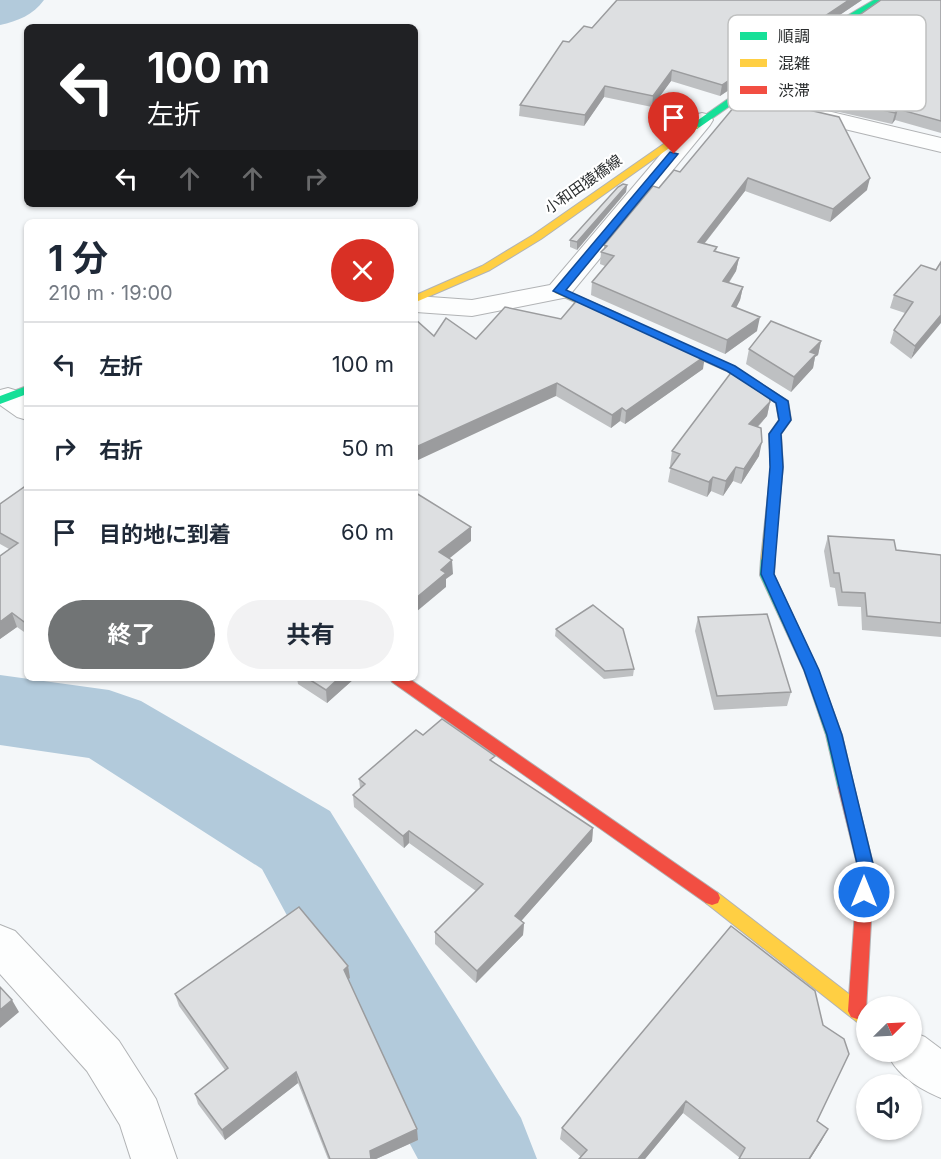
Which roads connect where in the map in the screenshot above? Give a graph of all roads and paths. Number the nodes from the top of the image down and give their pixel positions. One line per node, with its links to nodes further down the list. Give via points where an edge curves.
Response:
1 (880, 0): 2 (street, 小和田猿橋線)
2 (855, 15)
3 (728, 103): 5 (street, 小和田猿橋線)
4 (796, 111): 6 (street)
5 (702, 120): 7 (street); 8 (street, 小和田猿橋線, via 537,237 486,268)
6 (941, 145)
7 (559, 291): 9 (street, via 472,308); 10 (street)
8 (418, 298)
9 (418, 304)
10 (634, 325)
11 (656, 335): 14 (street, via 731,369 782,401 785,420 775,434 777,467 767,574 812,670 834,735 866,868)
12 (402, 681): 15 (street, via 735,914)
13 (0, 944): 18 (street, via 103,1056 140,1115)
14 (863, 996)
15 (856, 1010)
16 (922, 1062): 17 (street)
17 (941, 1076)
18 (154, 1159)

